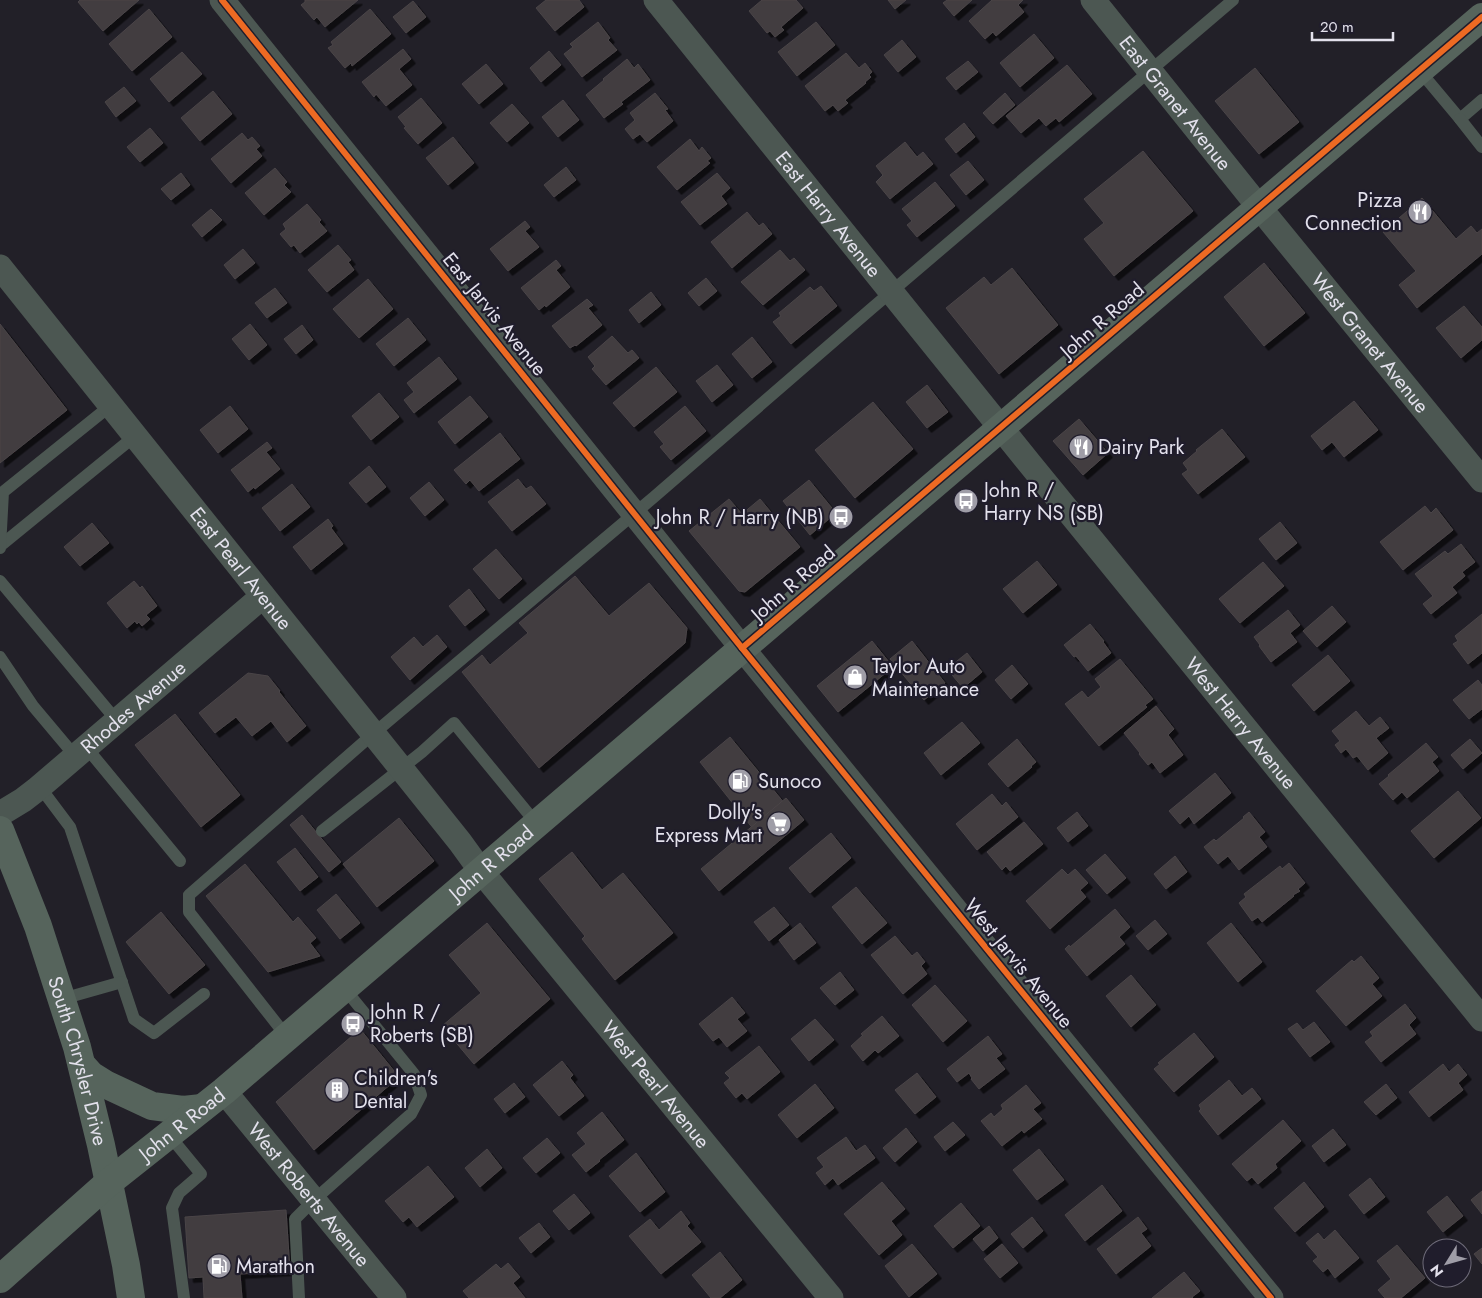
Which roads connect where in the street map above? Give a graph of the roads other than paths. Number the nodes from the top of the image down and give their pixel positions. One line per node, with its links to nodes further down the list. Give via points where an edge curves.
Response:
1 (222, 0): 18 (street, East Jarvis Avenue)
2 (656, 0): 13 (street, East Harry Avenue)
3 (1093, 0): 6 (street, East Granet Avenue)
4 (1233, 0): 6 (lane)
5 (1482, 17): 7 (main road, John R Road)
6 (1149, 70): 11 (street, East Granet Avenue); 13 (lane)
7 (1419, 70): 9 (lane); 11 (main road, John R Road)
8 (1482, 100): 9 (lane)
9 (1460, 119): 10 (lane)
10 (1482, 147)
11 (1259, 207): 15 (main road, John R Road); 17 (street, West Granet Avenue)
12 (0, 267): 14 (street, East Pearl Avenue)
13 (891, 293): 15 (street, East Harry Avenue); 18 (lane)
14 (110, 406): 16 (street, East Pearl Avenue); 19 (lane, via 3,492)
15 (1000, 428): 22 (main road, John R Road); 39 (street, West Harry Avenue)
16 (135, 436): 19 (lane); 21 (street, East Pearl Avenue)
17 (1482, 480)
18 (634, 514): 22 (street, East Jarvis Avenue); 25 (lane)
19 (0, 546)
20 (0, 581): 24 (lane)
21 (264, 596): 24 (street, Rhodes Avenue); 25 (street, East Pearl Avenue)
22 (742, 648): 30 (main road, John R Road); 53 (street, West Jarvis Avenue)
23 (0, 657): 26 (lane, via 33,706)
24 (117, 720): 26 (street, Rhodes Avenue)
25 (373, 734): 27 (street, East Pearl Avenue); 40 (lane, via 189,895 189,912)
26 (80, 752): 28 (street, Rhodes Avenue); 33 (lane)
27 (401, 769): 30 (lane, via 454,722); 32 (lane); 34 (street, East Pearl Avenue)
28 (40, 787): 29 (street, Rhodes Avenue); 35 (lane, via 70,827)
29 (0, 814)
30 (536, 823): 34 (main road, John R Road)
31 (0, 830): 38 (main road, South Chrysler Drive, via 38,926)
32 (322, 831)
33 (180, 861)
34 (481, 871): 36 (main road, John R Road); 52 (street, West Pearl Avenue)
35 (122, 982): 37 (lane, via 134,1019 154,1033); 38 (lane)
36 (344, 988): 40 (main road, John R Road); 46 (lane, via 414,1074 421,1095 411,1114)
37 (204, 994)
38 (62, 999): 41 (main road, South Chrysler Drive)
39 (1482, 1019)
40 (287, 1037): 42 (main road, John R Road)
41 (82, 1065): 43 (main road, via 91,1075 152,1106 182,1110); 45 (main road, South Chrysler Drive)
42 (224, 1091): 43 (main road, John R Road); 46 (street, West Roberts Avenue)
43 (202, 1108): 44 (main road, John R Road)
44 (168, 1135): 45 (main road, John R Road); 49 (lane, via 201,1174 180,1194 172,1208)
45 (108, 1183): 47 (main road, John R Road); 48 (main road, South Chrysler Drive)
46 (314, 1200): 50 (lane, via 295,1219); 51 (street, West Roberts Avenue)
47 (0, 1279)
48 (131, 1298)
49 (184, 1298)
50 (299, 1298)
51 (394, 1298)
52 (831, 1298)
53 (1271, 1298)

